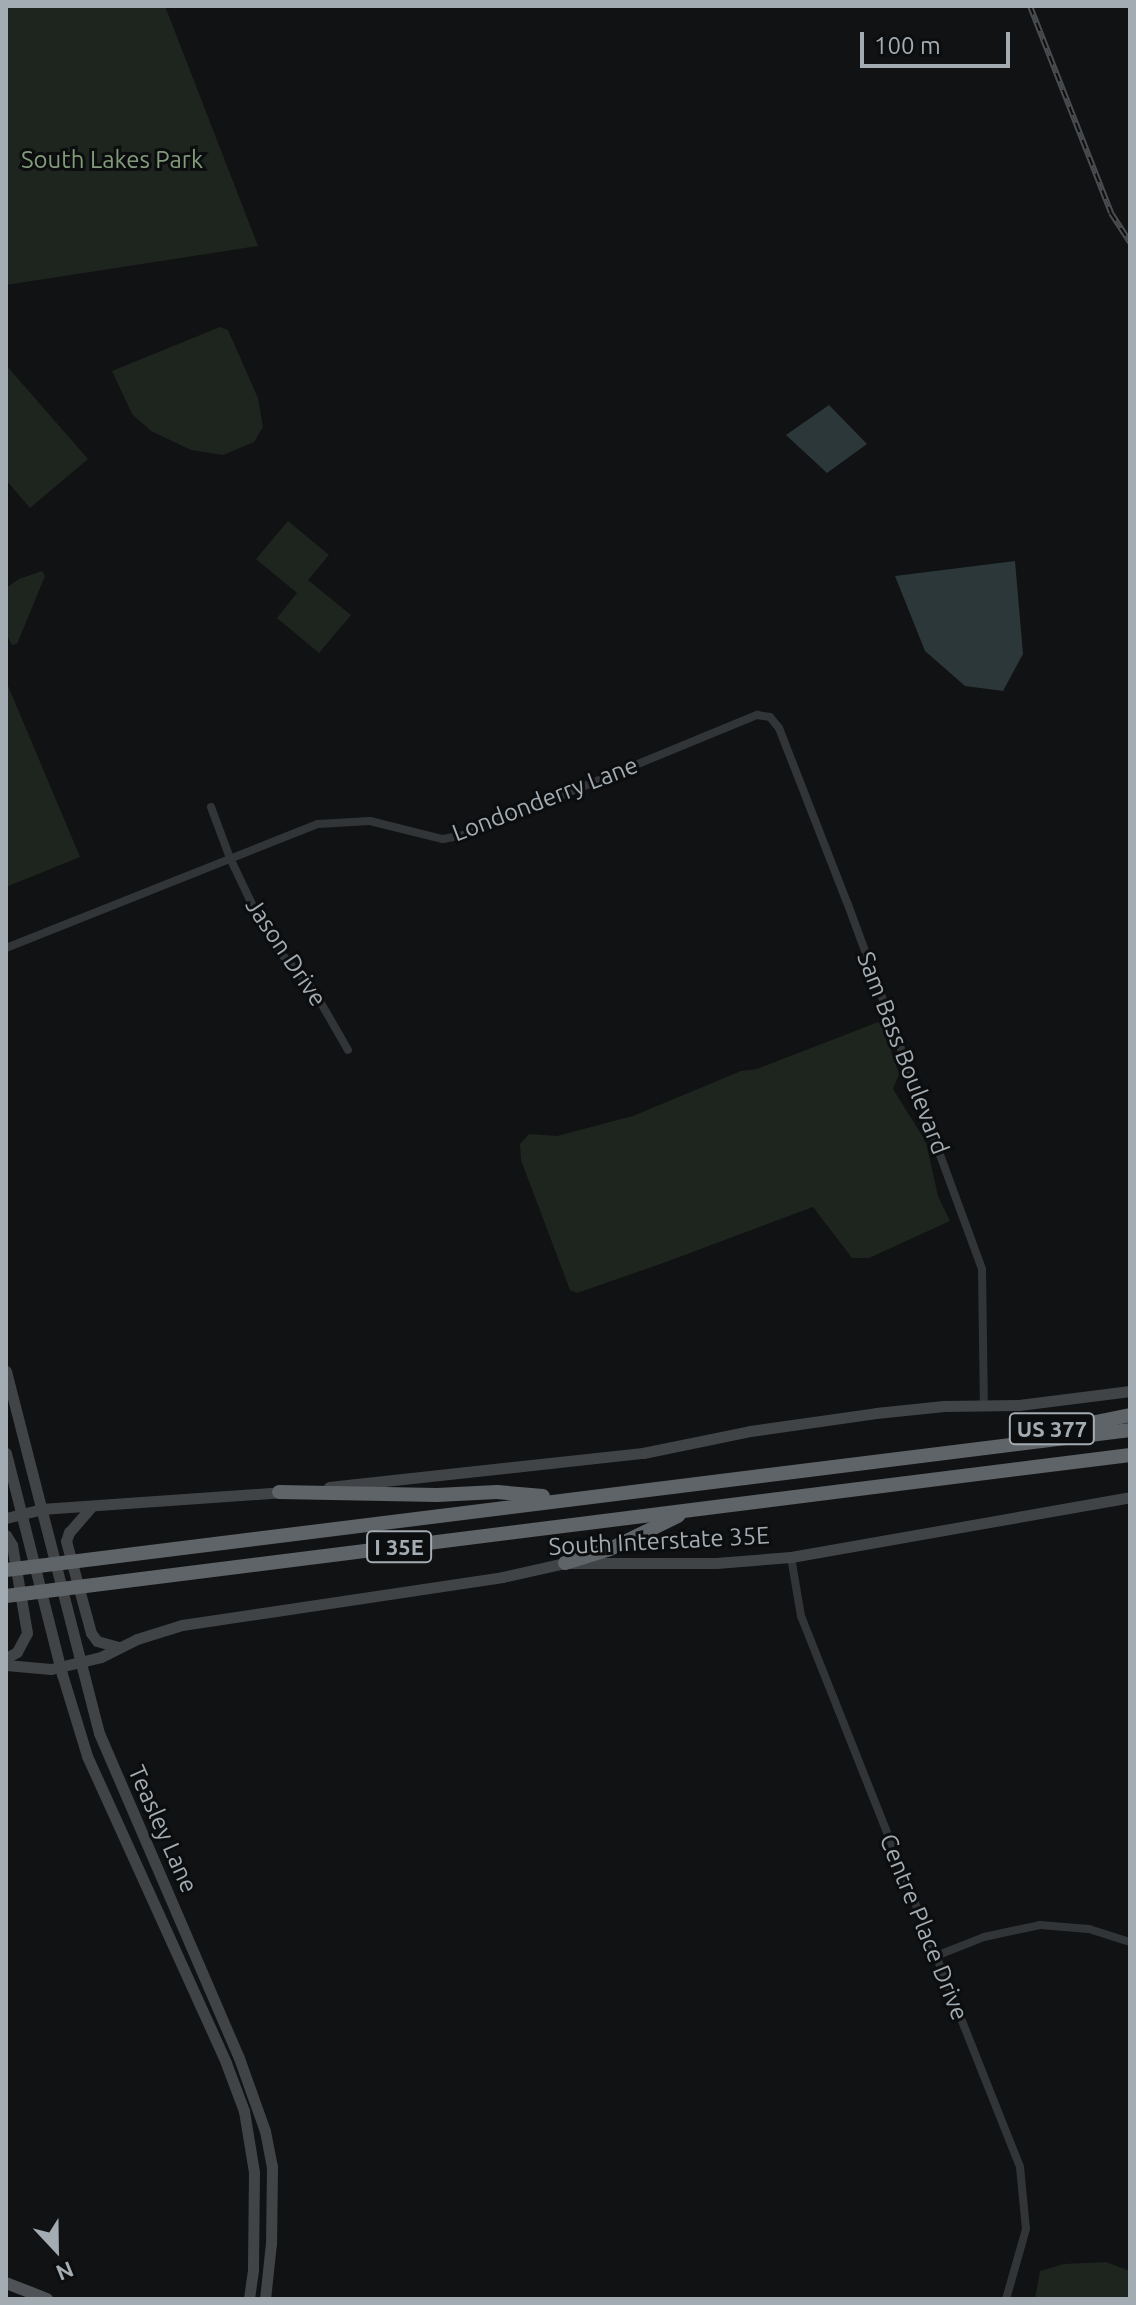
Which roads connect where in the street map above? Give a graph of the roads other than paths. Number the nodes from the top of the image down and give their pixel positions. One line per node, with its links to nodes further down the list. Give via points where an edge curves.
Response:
1 (765, 717): 3 (street, Londonderry Lane, via 757,715 468,834 443,839 370,821 343,820 318,824); 8 (street, Sam Bass Boulevard, via 779,728 982,1269)
2 (211, 807): 3 (street, Jason Drive)
3 (230, 858): 4 (street, Londonderry Lane); 5 (street, Jason Drive, via 260,921 314,991)
4 (6, 948)
5 (348, 1050)
6 (6, 1371): 18 (main road, Teasley Lane)
7 (1130, 1391): 8 (main road, via 1019,1405)
8 (984, 1404): 14 (main road, via 876,1413 616,1456)
9 (1130, 1415): 11 (highway, US 377)
10 (1130, 1430): 11 (highway, I 35E)
11 (976, 1450): 16 (highway, I 35E)
12 (6, 1453): 20 (main road, Teasley Lane)
13 (1130, 1455): 19 (highway, I 35E)
14 (279, 1492): 16 (highway, via 497,1492); 17 (main road)
15 (1130, 1497): 23 (main road, South Interstate 35E)
16 (567, 1498): 25 (highway, I 35E)
17 (92, 1506): 18 (main road); 27 (main road, via 66,1541 91,1633 97,1641)
18 (41, 1509): 20 (main road); 29 (main road, Teasley Lane)
19 (687, 1511): 24 (highway, via 610,1549); 26 (highway, I 35E)
20 (23, 1513): 21 (main road); 31 (main road, Teasley Lane)
21 (6, 1518)
22 (6, 1535): 28 (main road, via 27,1633 17,1652)
23 (791, 1557): 24 (main road, South Interstate 35E, via 716,1563); 35 (street, Centre Place Drive, via 801,1616)
24 (565, 1563): 27 (main road, South Interstate 35E, via 189,1624)
25 (6, 1570)
26 (6, 1596)
27 (118, 1647): 29 (main road, South Interstate 35E)
28 (6, 1658)
29 (78, 1662): 31 (main road, South Interstate 35E); 32 (main road, Teasley Lane)
30 (6, 1665): 31 (main road, South Interstate 35E, via 40,1670)
31 (61, 1666): 33 (main road, Teasley Lane, via 87,1756)
32 (130, 1811): 33 (main road); 39 (main road, Teasley Lane, via 239,2058 265,2131 272,2179)
33 (115, 1818): 38 (main road, Teasley Lane, via 244,2111 254,2172)
34 (1130, 1942): 35 (street, via 1089,1929 1040,1925 984,1937)
35 (936, 1956): 40 (street, Centre Place Drive, via 1020,2167 1026,2229)
36 (6, 2283): 37 (main road)
37 (40, 2298)
38 (249, 2299)
39 (265, 2299)
40 (1006, 2299)

